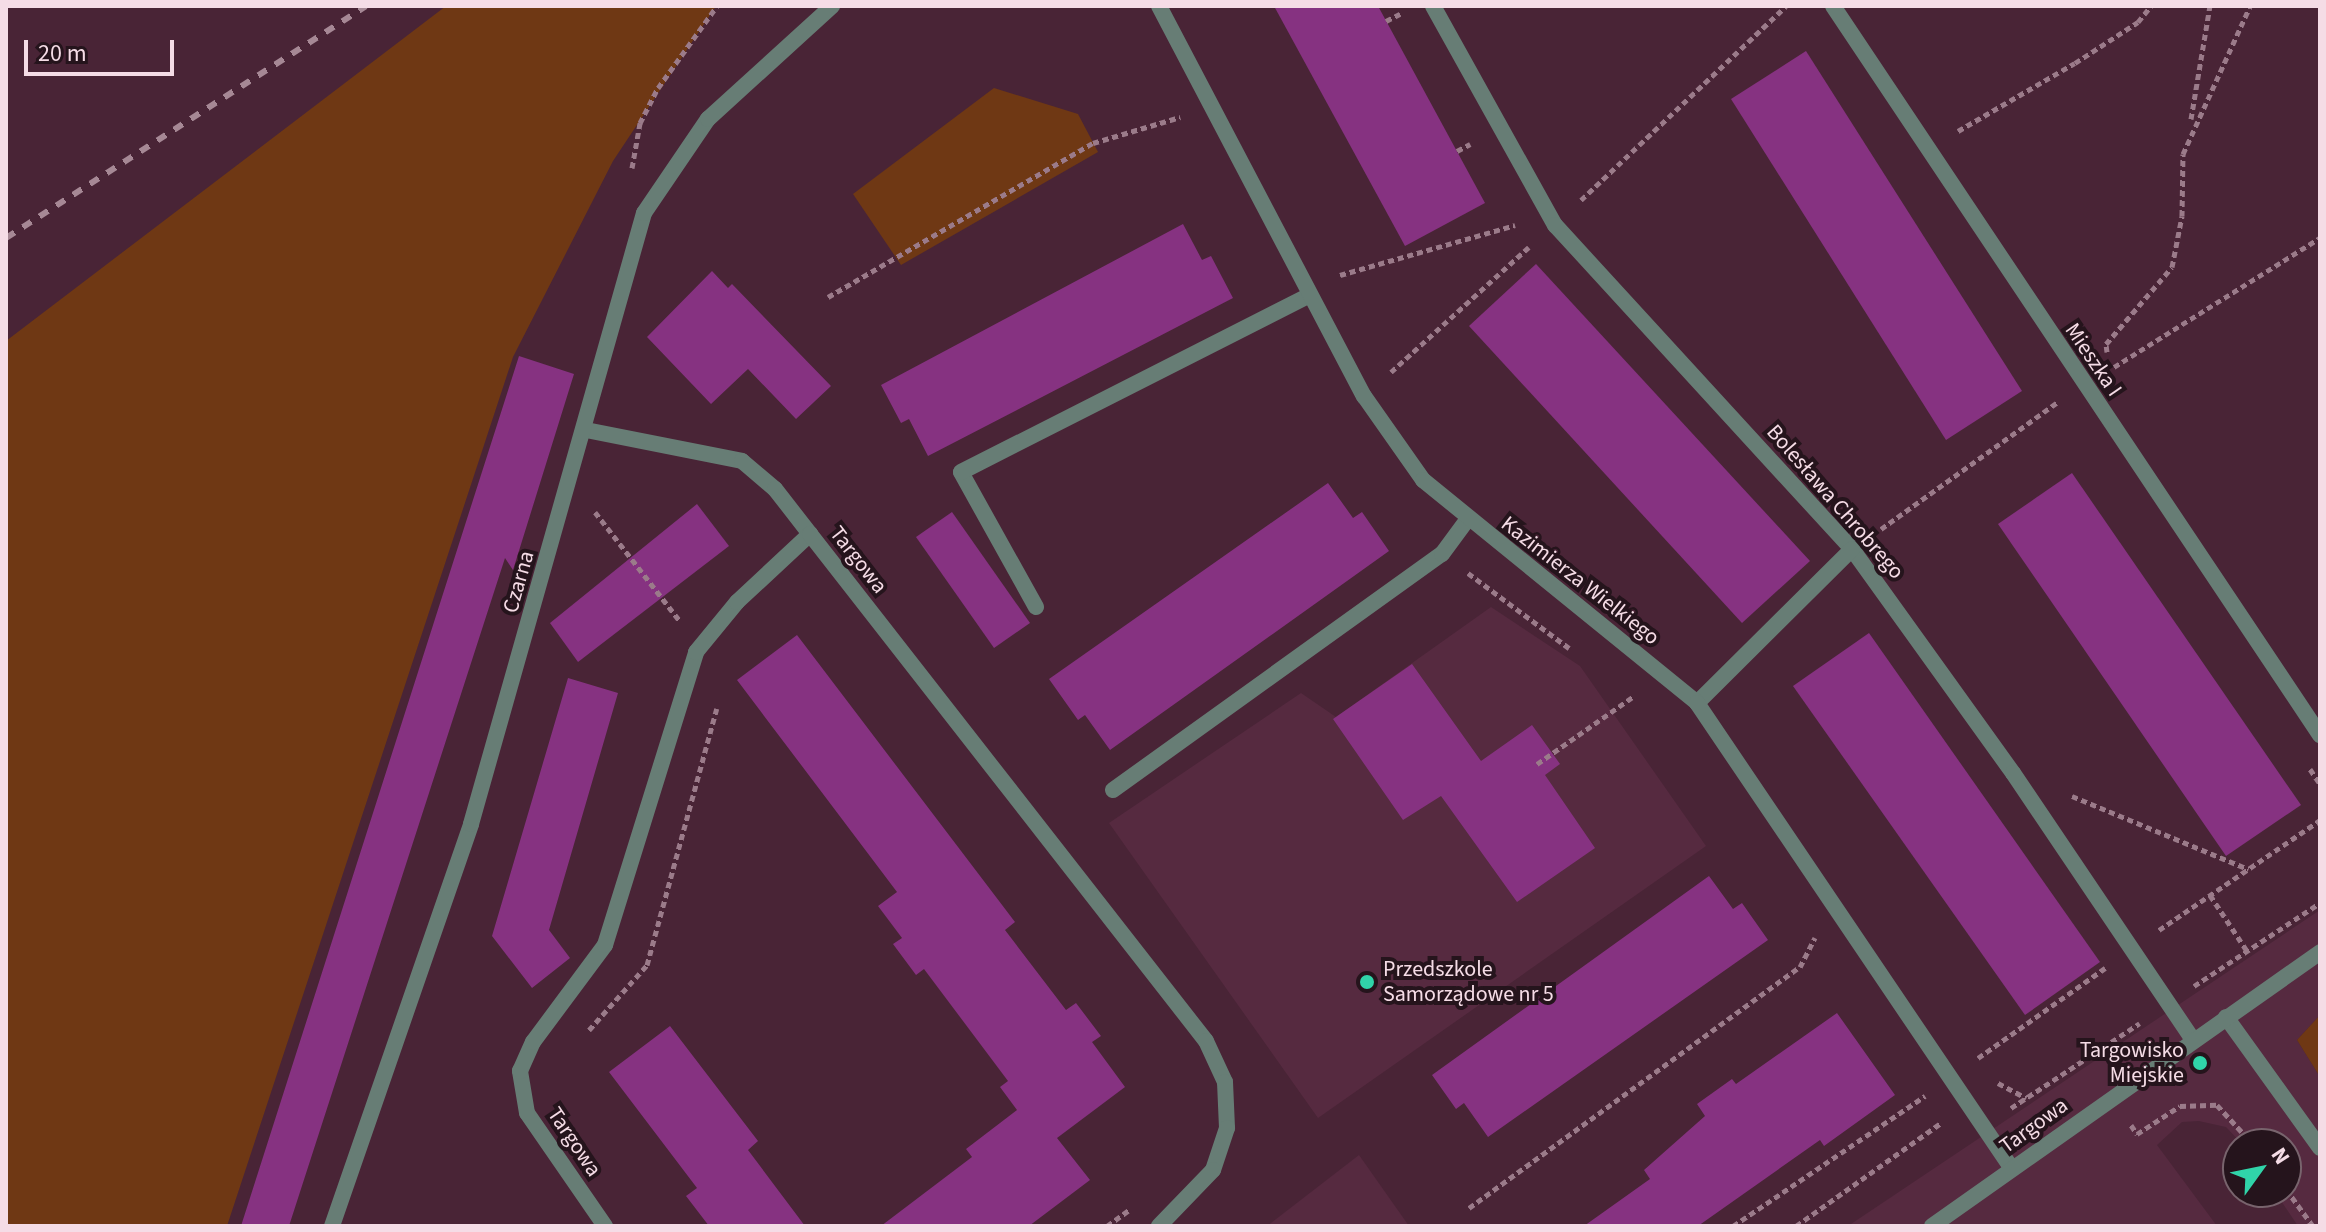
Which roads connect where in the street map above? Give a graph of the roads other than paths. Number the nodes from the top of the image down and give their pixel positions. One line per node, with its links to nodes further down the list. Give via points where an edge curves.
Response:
1 (832, 6): 6 (street, Czarna, via 708,119 644,213)
2 (1159, 6): 5 (street, Kazimierza Wielkiego)
3 (1433, 6): 9 (street, Bolesława Chrobrego, via 1555,225)
4 (1833, 6): 12 (street, Mieszka I)
5 (1310, 295): 7 (street, Kazimierza Wielkiego, via 1364,396 1423,480); 10 (street, via 961,472)
6 (586, 430): 8 (street, via 742,461 775,489); 19 (street, Czarna, via 471,824)
7 (1467, 520): 11 (street, Kazimierza Wielkiego); 13 (street, via 1442,554)
8 (810, 534): 20 (street, Targowa, via 728,611 696,652 605,945 533,1042 520,1071 527,1113); 21 (street, Targowa, via 1206,1041 1225,1082 1227,1128 1213,1170)
9 (1852, 549): 11 (street); 16 (street, Bolesława Chrobrego, via 2013,773)
10 (1036, 607)
11 (1697, 703): 18 (street, Kazimierza Wielkiego)
12 (2320, 735)
13 (1113, 790)
14 (2320, 952): 15 (street, Targowa)
15 (2226, 1017): 16 (street, Targowa); 17 (street)
16 (2193, 1040): 18 (street, Targowa)
17 (2320, 1148)
18 (2012, 1169): 22 (street, Targowa)
19 (332, 1226)
20 (605, 1226)
21 (1159, 1226)
22 (1932, 1226)

